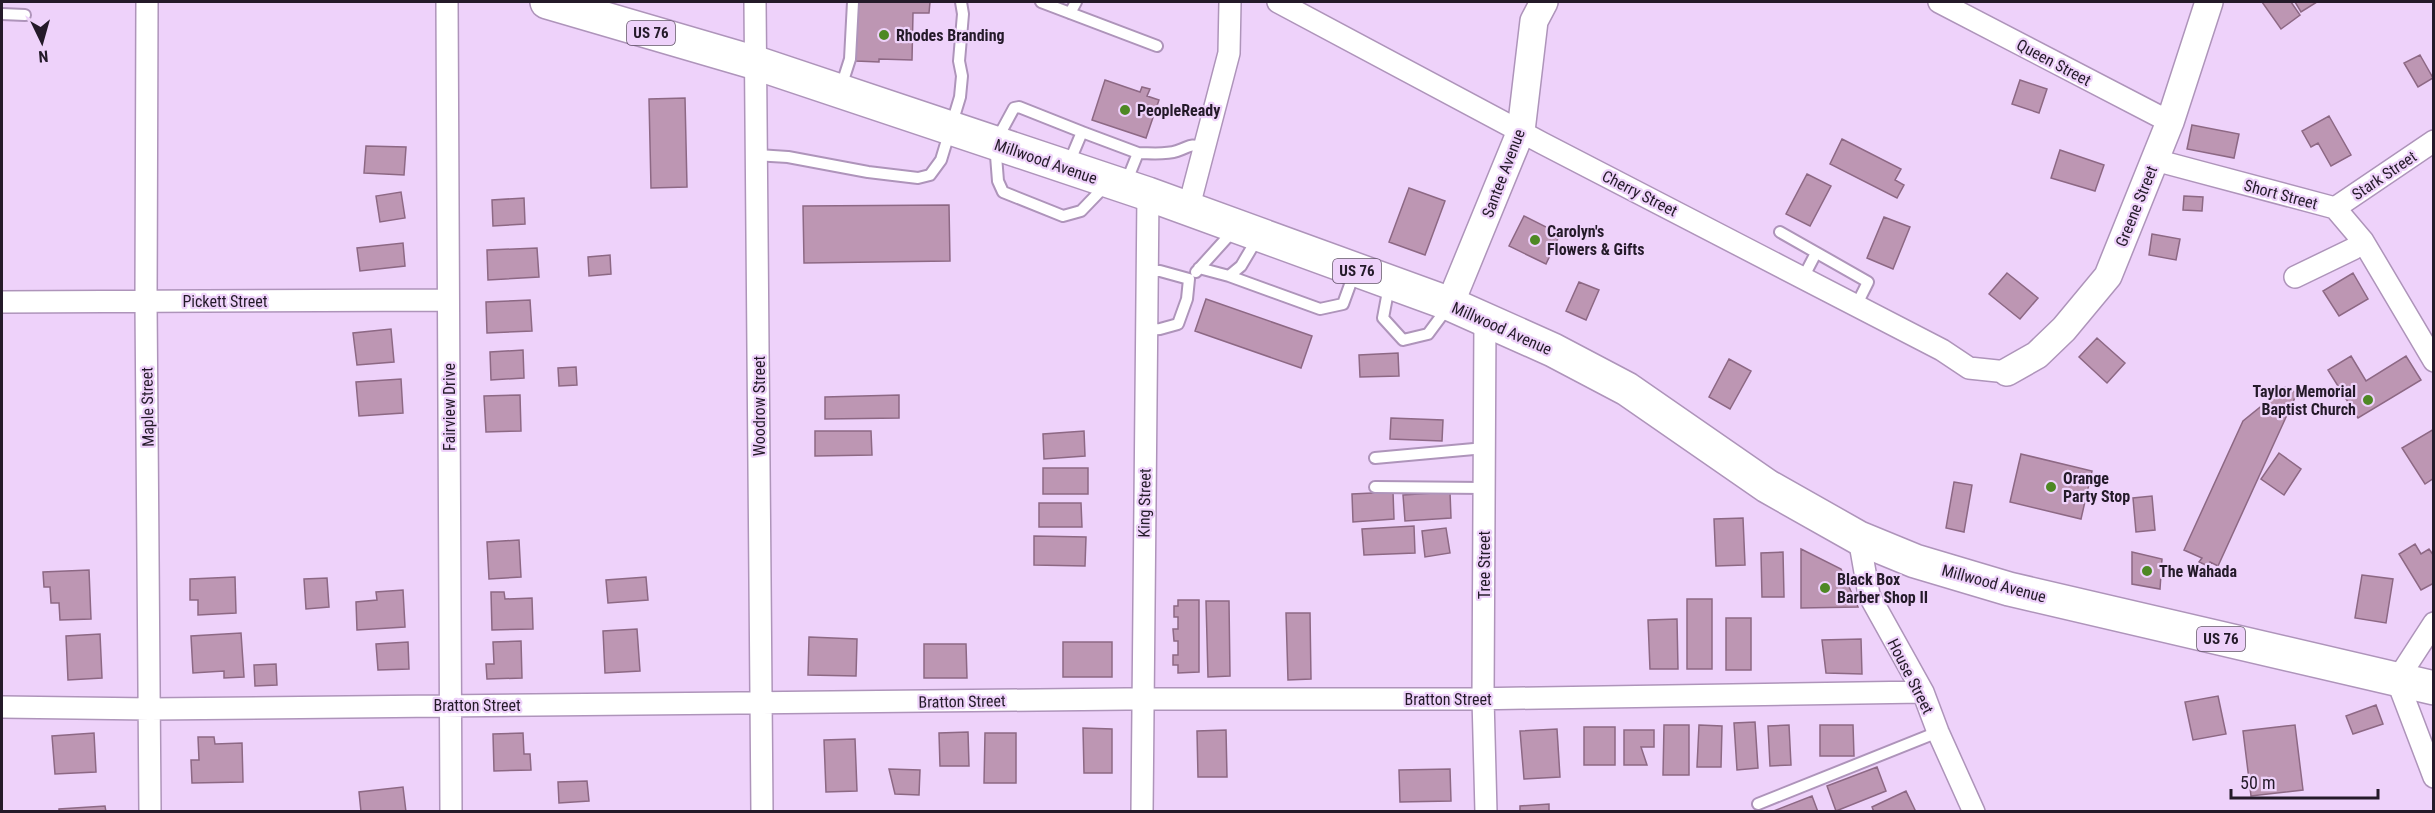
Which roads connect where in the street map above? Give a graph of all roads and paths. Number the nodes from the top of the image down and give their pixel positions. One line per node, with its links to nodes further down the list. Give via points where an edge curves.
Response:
1 (147, 2): 48 (street, Maple Street)
2 (447, 2): 46 (street, Fairview Drive)
3 (547, 2): 18 (main road, Millwood Avenue / US 76)
4 (755, 2): 18 (street, Woodrow Street)
5 (853, 2): 19 (lane, via 850,59)
6 (961, 2): 21 (lane, via 962,76)
7 (1041, 2): 14 (lane)
8 (1076, 2): 14 (lane)
9 (1230, 2): 26 (street, via 1229,53)
10 (1278, 2): 22 (street, Cherry Street)
11 (1544, 2): 22 (street, Santee Avenue, via 1534,21)
12 (1939, 2): 20 (street, Queen Street)
13 (2209, 2): 20 (street, Greene Street)
14 (1070, 13): 17 (lane)
15 (2, 14): 16 (lane)
16 (25, 15)
17 (1157, 46)
18 (756, 63): 19 (main road, Millwood Avenue / US 76); 28 (street, Woodrow Street)
19 (839, 92): 21 (main road, Millwood Avenue / US 76)
20 (2170, 122): 29 (street, Greene Street)
21 (950, 129): 25 (main road, Millwood Avenue / US 76); 28 (lane, via 941,160 930,175 918,178)
22 (1521, 131): 43 (street, Cherry Street); 49 (street, Santee Avenue)
23 (1082, 132): 25 (lane, via 1020,107 1014,108); 27 (lane); 30 (lane)
24 (2433, 141): 32 (street, Stark Street)
25 (995, 143): 30 (main road, Millwood Avenue / US 76); 31 (lane, via 998,181 1003,192 1063,216)
26 (1204, 147): 27 (lane, via 1190,144 1177,151); 33 (street)
27 (1138, 153): 31 (lane)
28 (756, 155): 67 (street, Woodrow Street)
29 (2155, 160): 32 (street, Short Street); 54 (street, Greene Street, via 2108,276 2037,355)
30 (1067, 168): 31 (main road, Millwood Avenue / US 76)
31 (1127, 188): 33 (main road, Millwood Avenue / US 76); 40 (street, King Street)
32 (2335, 208): 36 (street, Short Street)
33 (1188, 210): 34 (main road, Millwood Avenue / US 76)
34 (1247, 232): 38 (lane); 39 (main road, Millwood Avenue / US 76); 41 (lane, via 1241,266)
35 (1780, 232): 37 (lane)
36 (2363, 241): 42 (street); 53 (street, Short Street)
37 (1816, 253): 43 (lane); 50 (lane, via 1868,282)
38 (1199, 268): 41 (lane); 44 (lane)
39 (1355, 270): 41 (lane, via 1344,303 1320,309); 45 (main road, Millwood Avenue / US 76)
40 (1147, 271): 44 (lane); 52 (street, King Street)
41 (1228, 276)
42 (2295, 277)
43 (1803, 278): 50 (street, Cherry Street)
44 (1190, 279): 52 (lane, via 1178,324)
45 (1389, 282): 49 (main road, Millwood Avenue / US 76); 49 (lane, via 1383,318 1403,340 1428,334)
46 (448, 300): 48 (street, Pickett Street); 68 (street, Fairview Drive)
47 (2, 302): 48 (street, Pickett Street)
48 (146, 302): 70 (street, Maple Street)
49 (1450, 304): 51 (main road, Millwood Avenue / US 76)
50 (1856, 306): 54 (street, Cherry Street, via 1969,368)
51 (1485, 319): 55 (street, Tree Street); 59 (main road, Millwood Avenue / US 76, via 1627,389 1767,486)
52 (1146, 330): 65 (street, King Street)
53 (2433, 361)
54 (2007, 372)
55 (1485, 448): 56 (lane); 58 (street, Tree Street)
56 (1375, 458)
57 (1375, 488): 58 (lane)
58 (1484, 488): 64 (street, Tree Street)
59 (1859, 538): 61 (main road, Millwood Avenue / US 76, via 1915,561 1998,586); 63 (street, House Street, via 1869,595)
60 (2433, 622): 61 (street)
61 (2397, 680): 62 (main road, Millwood Avenue / US 76); 66 (street); 72 (street)
62 (2433, 688)
63 (1923, 692): 64 (street, Bratton Street); 71 (street, House Street)
64 (1483, 698): 65 (street, Bratton Street); 78 (street, Tree Street)
65 (1142, 699): 67 (street, Bratton Street); 77 (street, King Street)
66 (2433, 700)
67 (761, 703): 68 (street, Bratton Street); 76 (street, Woodrow Street)
68 (450, 706): 70 (street, Bratton Street); 75 (street, Fairview Drive)
69 (2, 707): 70 (street, Bratton Street)
70 (150, 709): 74 (street, Maple Street)
71 (1938, 732): 73 (lane); 79 (street, House Street)
72 (2433, 777)
73 (1758, 804)
74 (150, 812)
75 (451, 812)
76 (762, 812)
77 (1142, 812)
78 (1486, 812)
79 (1974, 812)

